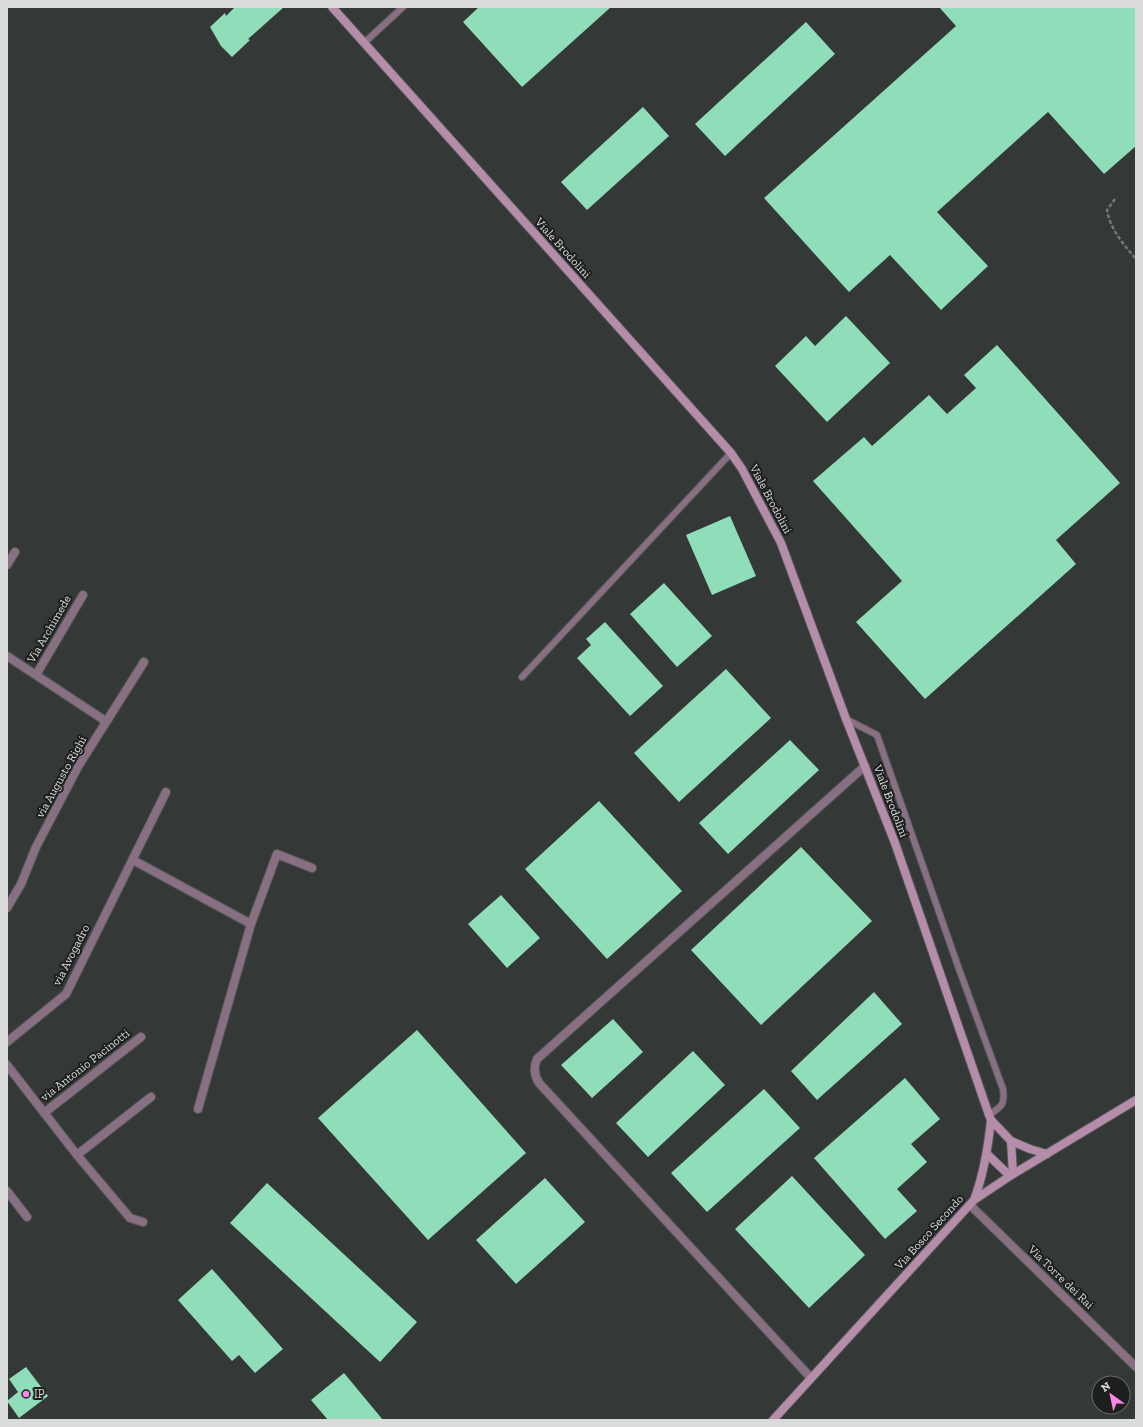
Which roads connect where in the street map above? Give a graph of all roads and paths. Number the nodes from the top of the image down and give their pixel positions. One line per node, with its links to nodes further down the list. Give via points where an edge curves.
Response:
1 (332, 7): 3 (street, Viale Brodolini)
2 (403, 7): 3 (lane)
3 (364, 43): 6 (street, Viale Brodolini)
4 (1115, 198): 5 (path, via 1107,210 1108,219)
5 (1136, 259)
6 (731, 453): 13 (lane); 14 (street, Viale Brodolini, via 781,543)
7 (15, 552): 8 (street)
8 (7, 565)
9 (83, 595): 12 (street, Via Archimede)
10 (7, 656): 12 (street, Via Archimede)
11 (144, 662): 15 (street, via Augusto Righi)
12 (36, 675): 15 (street, Via Archimede)
13 (522, 677)
14 (846, 719): 16 (street, Viale Brodolini); 29 (lane, via 877,735 1003,1089 1005,1100)
15 (105, 722): 20 (street, via Augusto Righi, via 79,765)
16 (865, 766): 29 (street, Viale Brodolini, via 895,843); 40 (street, via 537,1059 534,1065 539,1083)
17 (166, 792): 18 (street, via Avogadro)
18 (133, 860): 21 (street); 23 (street, via Avogadro, via 66,994)
19 (312, 868): 21 (street, via 277,854)
20 (7, 908)
21 (251, 924): 27 (street)
22 (141, 1037): 28 (street, via Antonio Pacinotti)
23 (7, 1042)
24 (7, 1065): 28 (street, via Antonio Pacinotti)
25 (151, 1097): 33 (street)
26 (1136, 1100): 32 (street, Via Bosco Secondo)
27 (198, 1109)
28 (44, 1113): 33 (street, via Antonio Pacinotti)
29 (990, 1118): 30 (street); 31 (street)
30 (1011, 1141): 32 (street); 34 (street)
31 (987, 1154): 34 (street); 36 (street, via 982,1179)
32 (1047, 1154): 34 (street, Via Bosco Secondo)
33 (77, 1155): 38 (street, via Antonio Pacinotti, via 130,1218)
34 (1011, 1175): 36 (street, Via Bosco Secondo)
35 (7, 1192): 37 (street)
36 (972, 1203): 39 (street, Via Torre dei Rai); 40 (street, Via Bosco Secondo)
37 (27, 1217)
38 (143, 1222)
39 (1136, 1367)
40 (811, 1378): 41 (street, Via Bosco Secondo)
41 (773, 1420)

